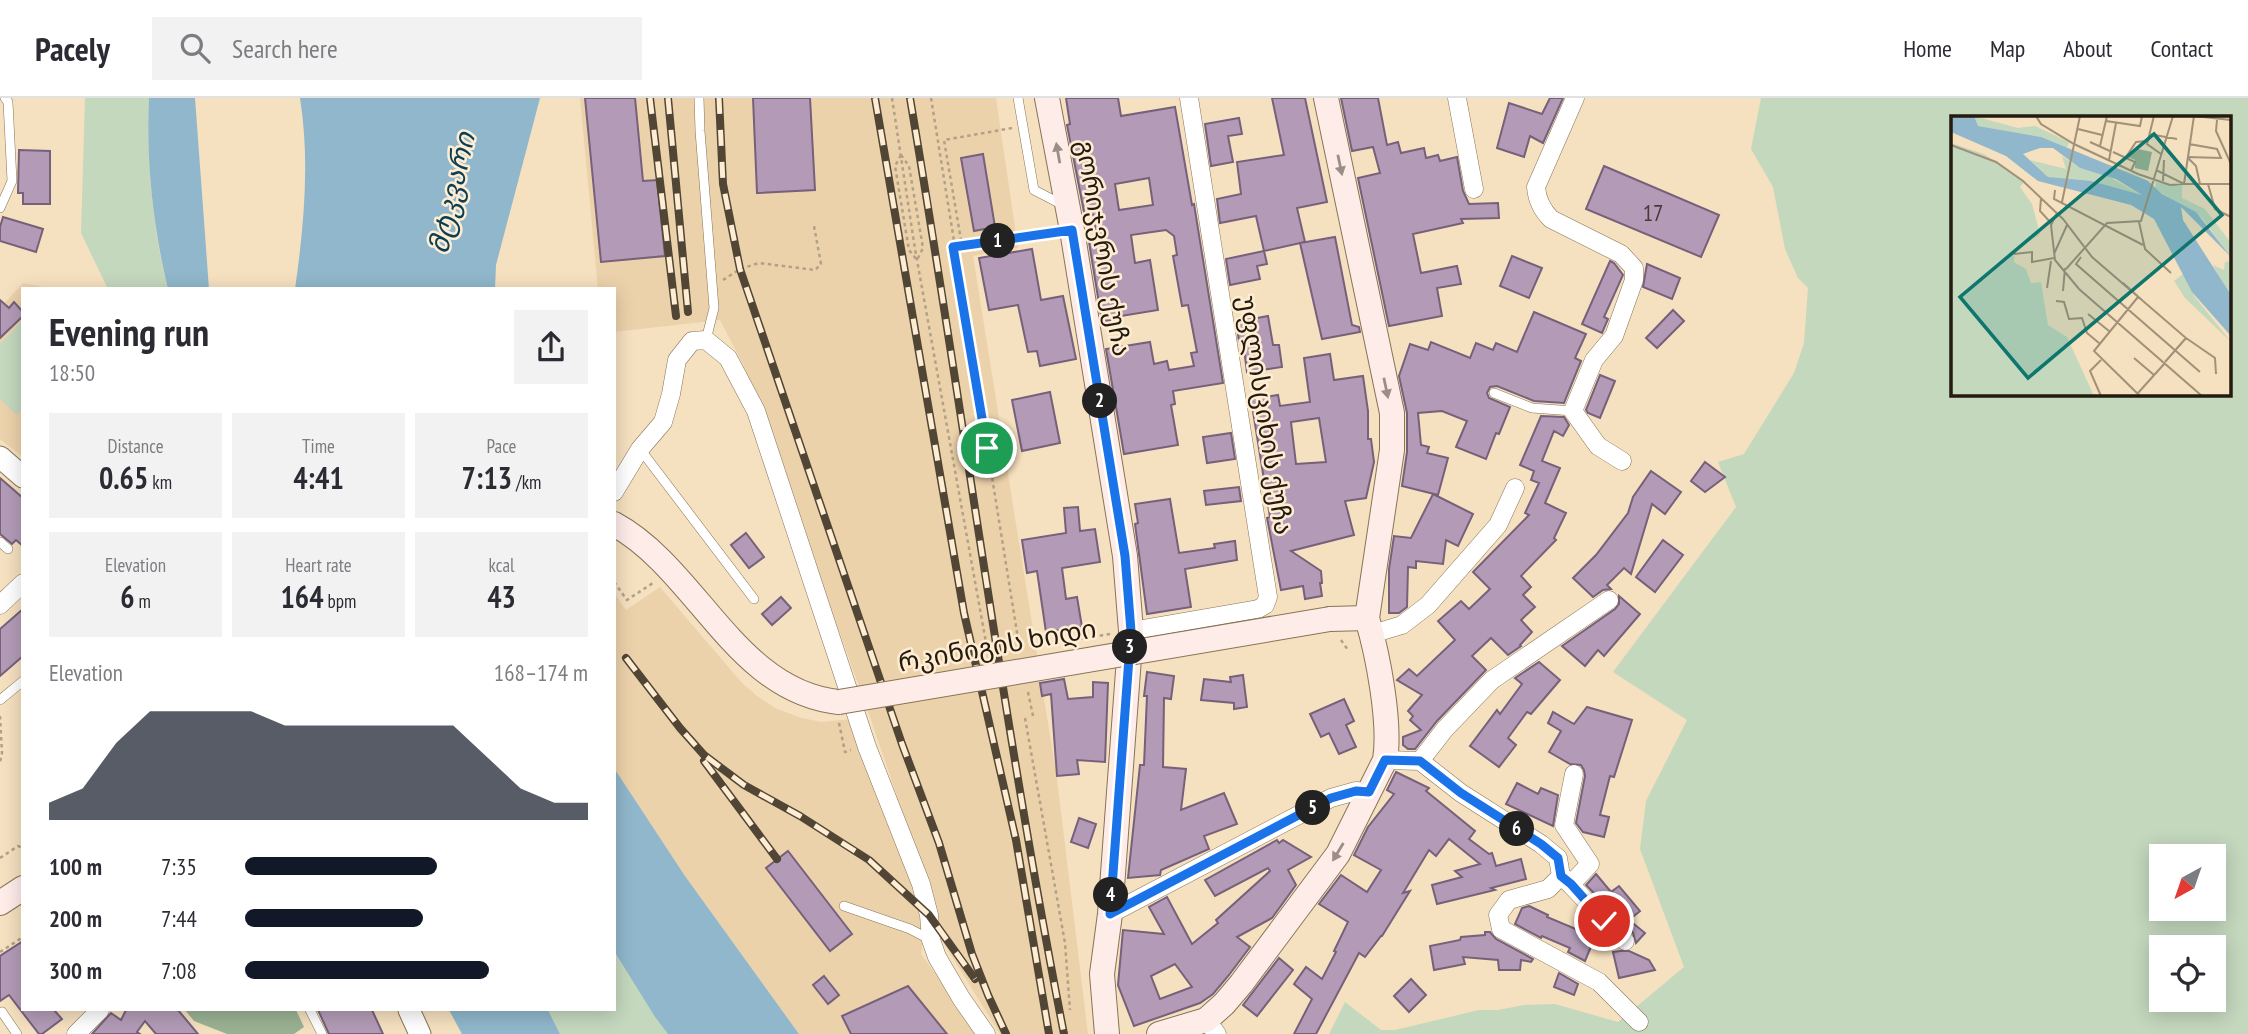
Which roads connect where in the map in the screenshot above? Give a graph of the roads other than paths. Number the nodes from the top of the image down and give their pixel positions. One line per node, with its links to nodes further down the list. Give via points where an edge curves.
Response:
1 (5, 98): 10 (lane, via 12,181)
2 (699, 98): 12 (lane, via 714,308)
3 (1018, 98): 11 (lane, via 1034,190)
4 (1047, 98): 11 (main road, გორიჯვრის ქუჩა, one-way to 4)
5 (1189, 98): 27 (street, უფლისციხის ქუჩა, via 1268,597 1258,609)
6 (1326, 98): 26 (main road, one-way to 26, via 1392,413 1392,450)
7 (1457, 98): 9 (street)
8 (1575, 98): 14 (street, via 1536,196 1551,219 1621,254 1634,268 1634,280 1614,336 1594,360)
9 (1474, 189)
10 (1, 205)
11 (1070, 219): 27 (main road, გორიჯვრის ქუჩა, via 1125,556)
12 (706, 340): 15 (street, via 692,341 677,360 663,422); 39 (street, via 728,358 756,411 867,747 921,884)
13 (1494, 394): 14 (lane, via 1532,408)
14 (1573, 411): 17 (street, via 1598,446)
15 (640, 449): 20 (street); 23 (lane)
16 (0, 457): 18 (street)
17 (1622, 461)
18 (21, 475)
19 (1515, 488): 26 (street, via 1498,526 1428,605 1402,625)
20 (616, 489)
21 (616, 525): 26 (main road, რკინიგის ხიდი, bridge, via 647,545 755,664 794,690 827,701)
22 (21, 587): 25 (street)
23 (754, 598)
24 (1609, 600): 31 (street, via 1492,680)
25 (0, 605)
26 (1369, 626): 30 (main road, via 1385,711)
27 (1123, 632): 38 (main road, გორიჯვრის ქუჩა)
28 (21, 683): 29 (lane)
29 (0, 700)
30 (1385, 760): 31 (street); 33 (main road)
31 (1420, 761): 34 (street, via 1541,844 1558,858)
32 (1574, 774): 34 (street, via 1564,825 1590,864)
33 (1369, 792): 38 (street, via 1331,798); 46 (main road, one-way to 46, via 1338,854)
34 (1566, 880): 40 (street); 45 (street, via 1508,900 1498,915 1501,929 1599,982)
35 (21, 889): 36 (main road)
36 (0, 903)
37 (844, 906): 39 (lane)
38 (1110, 914): 52 (main road, გორიჯვრის ქუჩა, via 1102,974)
39 (931, 940): 51 (street)
40 (1625, 941)
41 (99, 1011): 47 (street)
42 (310, 1011): 49 (lane)
43 (409, 1011): 50 (street)
44 (0, 1013): 48 (lane)
45 (1639, 1022)
46 (1211, 1027): 53 (main road)
47 (85, 1032)
48 (17, 1034)
49 (322, 1034)
50 (420, 1034)
51 (986, 1034)
52 (1107, 1034)
53 (1159, 1034)

